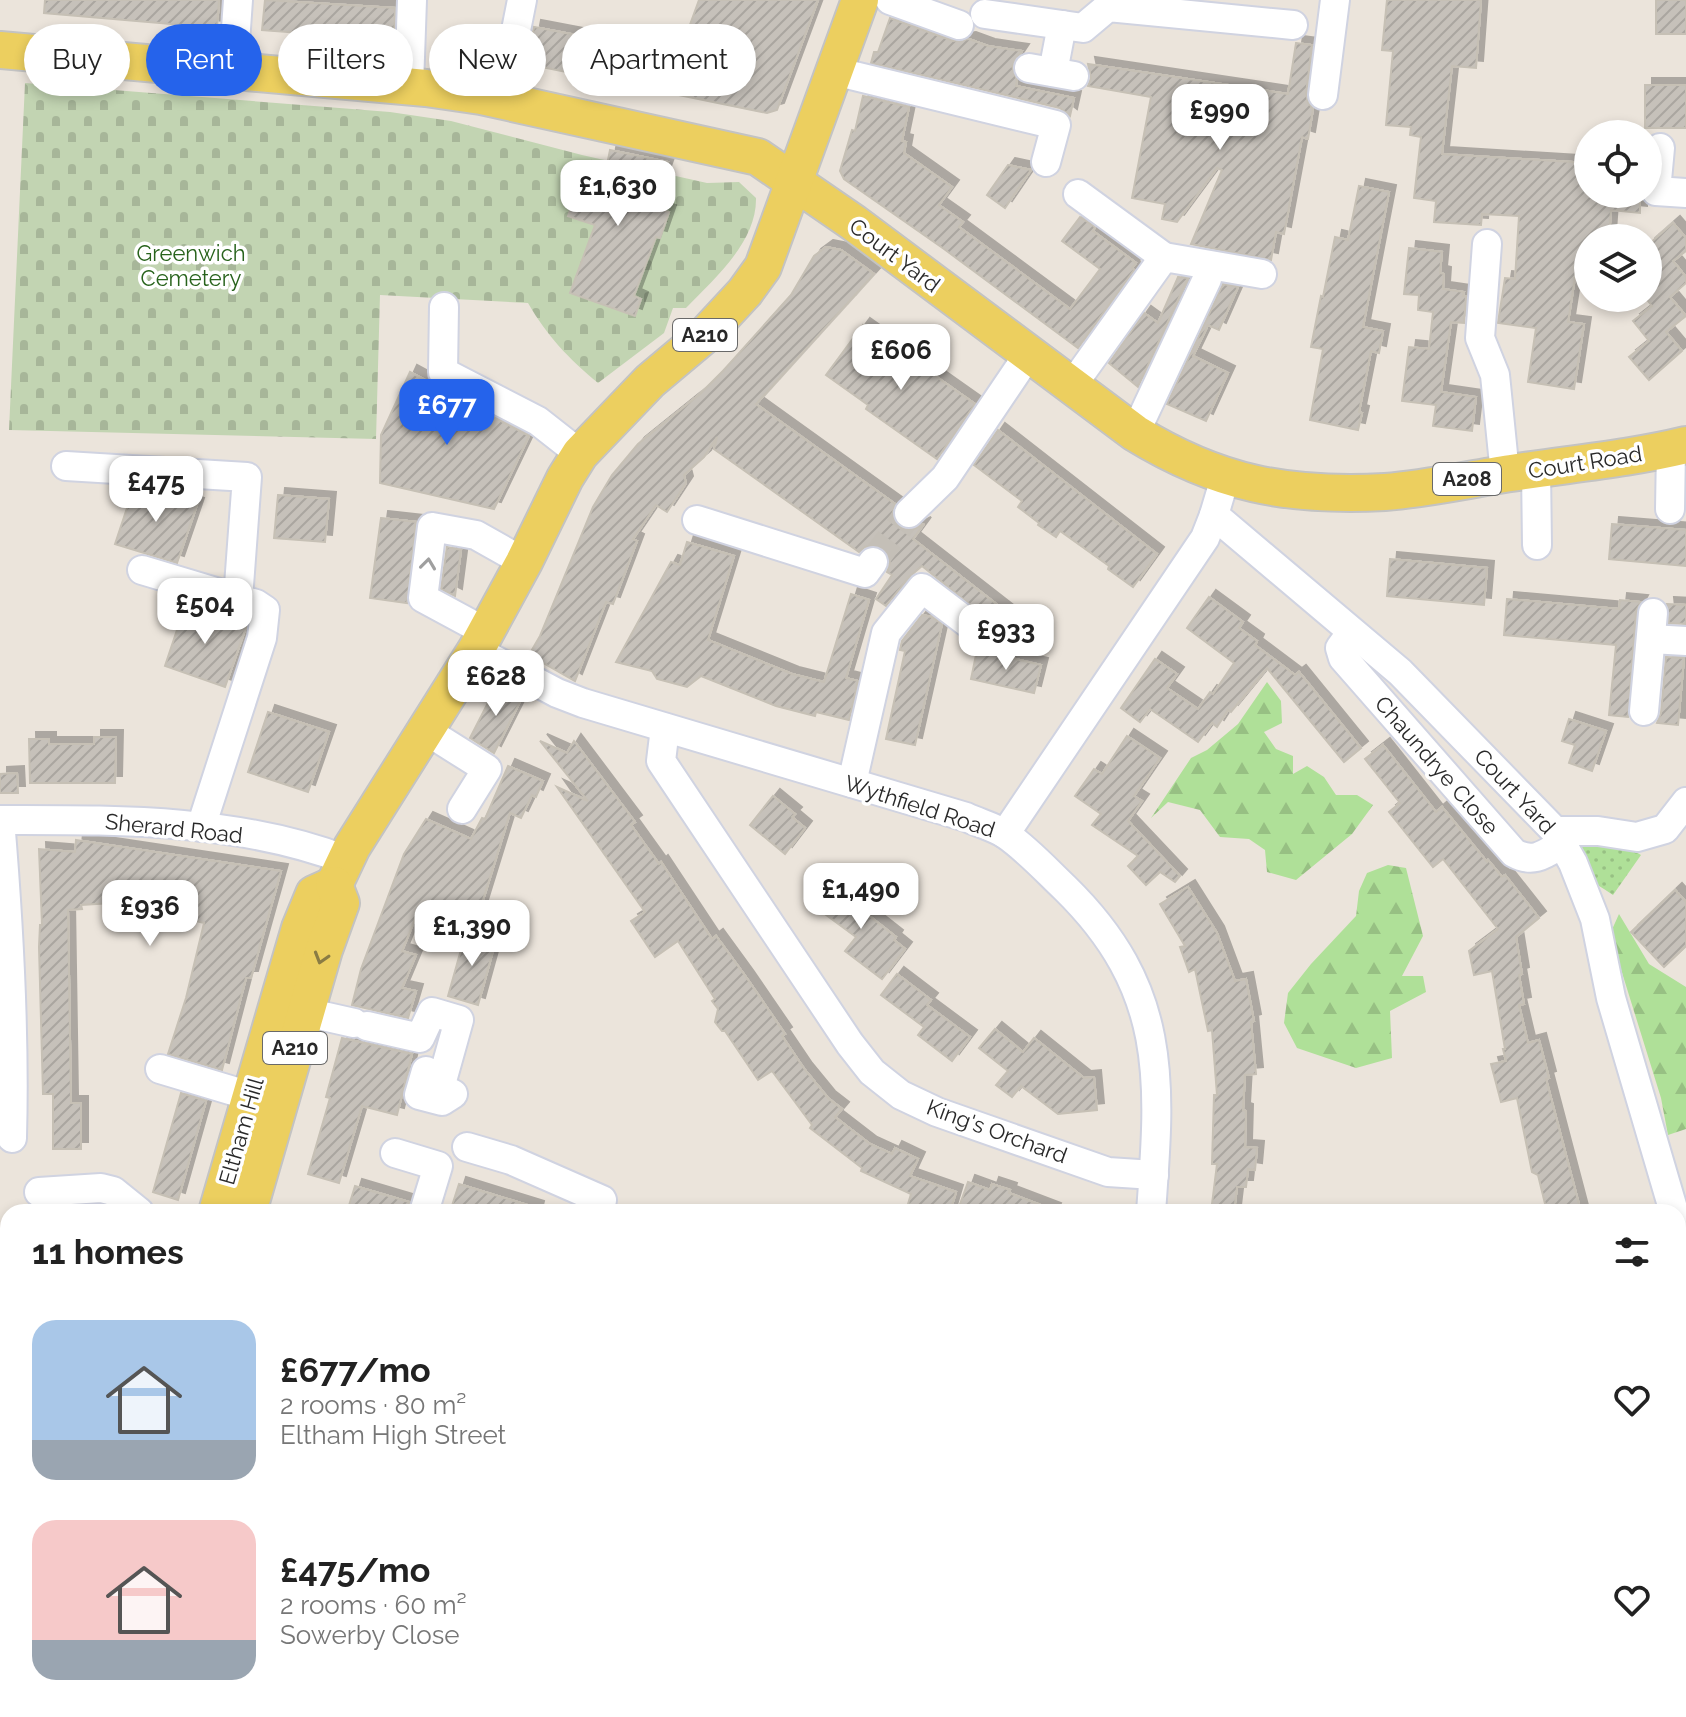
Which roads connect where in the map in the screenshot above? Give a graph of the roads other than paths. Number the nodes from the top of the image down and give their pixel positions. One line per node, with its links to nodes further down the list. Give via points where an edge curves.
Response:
1 (238, 0): 8 (street)
2 (412, 0): 9 (street)
3 (522, 0): 17 (street)
4 (860, 0): 13 (main road, A210)
5 (890, 0): 10 (street, via 972,20)
6 (1335, 0): 16 (street)
7 (1277, 16): 10 (street, via 1108,7 1083,28)
8 (236, 24)
9 (411, 24)
10 (1062, 25): 14 (street)
11 (0, 50): 12 (main road, A208)
12 (146, 63)
13 (834, 71): 18 (street, via 1056,125); 19 (main road, A210)
14 (1052, 72)
15 (413, 87): 17 (main road, A208)
16 (1323, 95)
17 (502, 101): 19 (main road, A208, via 758,157)
18 (1046, 162)
19 (795, 183): 28 (main road, Court Yard / A208); 32 (main road, A210, via 763,267 745,292)
20 (1662, 191): 21 (street)
21 (1686, 193)
22 (1078, 194): 24 (street)
23 (1487, 244): 34 (street, via 1480,338)
24 (1164, 257): 25 (street); 29 (street)
25 (1262, 274)
26 (1207, 279): 30 (street)
27 (444, 307): 32 (street, via 443,372 538,421)
28 (1028, 355): 29 (main road, Court Yard / A208); 37 (street, via 945,478)
29 (1071, 387): 30 (main road, Court Yard / A208)
30 (1135, 433): 35 (main road, Court Yard / A208, via 1171,455)
31 (1679, 447): 34 (main road, Court Road / A208); 36 (street)
32 (580, 454): 41 (main road, A210)
33 (66, 466): 44 (street, via 247,477)
34 (1521, 472): 35 (main road, Court Road / A208, via 1386,492 1297,490); 40 (street)
35 (1236, 480): 38 (street)
36 (1670, 509)
37 (909, 513)
38 (1214, 515): 46 (street, Court Yard); 57 (street, Wythfield Road, via 1205,538)
39 (697, 520): 42 (street, via 865,573)
40 (1537, 545)
41 (524, 562): 47 (main road, A210); 47 (street, Wythfield Road, one-way to 41, via 423,598 432,527 476,535)
42 (873, 562)
43 (142, 570): 44 (street)
44 (238, 599): 56 (street, via 265,610 262,638)
45 (972, 626): 52 (street, via 922,588 886,633)
46 (1351, 633): 58 (street, Court Yard, via 1400,672); 58 (street, Chaundrye Close, via 1340,648 1343,658 1514,853 1537,859)
47 (481, 641): 50 (street, Wythfield Road, via 557,693); 51 (main road, A210)
48 (1686, 641): 49 (street, via 1652,626)
49 (1644, 711)
50 (665, 728): 52 (street, Wythfield Road); 67 (street, King's Orchard, via 661,761 872,1072 901,1095 937,1112 1108,1172)
51 (425, 730): 54 (street, via 487,769); 59 (main road, A210)
52 (852, 783): 57 (street, Wythfield Road)
53 (1686, 802): 58 (street, via 1665,829 1637,837 1598,831)
54 (462, 809)
55 (0, 820): 56 (street, Sherard Road, via 130,820); 64 (street, via 14,1042)
56 (201, 827): 59 (street, Sherard Road, via 286,841)
57 (1005, 834): 67 (street, via 1083,906 1136,987 1156,1068)
58 (1559, 837): 76 (street, Court Yard, via 1595,919 1611,998)
59 (340, 872): 60 (main road, Eltham Hill / A210, one-way to 60, via 341,903); 63 (main road, Eltham Hill / A210, via 309,905)
60 (305, 1012): 62 (street, via 420,1038 432,1012 459,1020 440,1088 453,1094 442,1101 419,1095); 73 (main road, Eltham Hill / A210)
61 (160, 1069): 63 (street)
62 (426, 1071)
63 (250, 1096): 72 (main road, Eltham Hill / A210)
64 (12, 1138)
65 (467, 1147): 69 (street, via 511,1160)
66 (395, 1153): 74 (street, via 438,1166)
67 (1154, 1175): 75 (street)
68 (39, 1192): 71 (street, via 101,1188)
69 (571, 1200): 70 (street)
70 (602, 1200)
71 (129, 1204)
72 (219, 1204)
73 (250, 1204)
74 (426, 1204)
75 (1152, 1204)
76 (1673, 1204)

